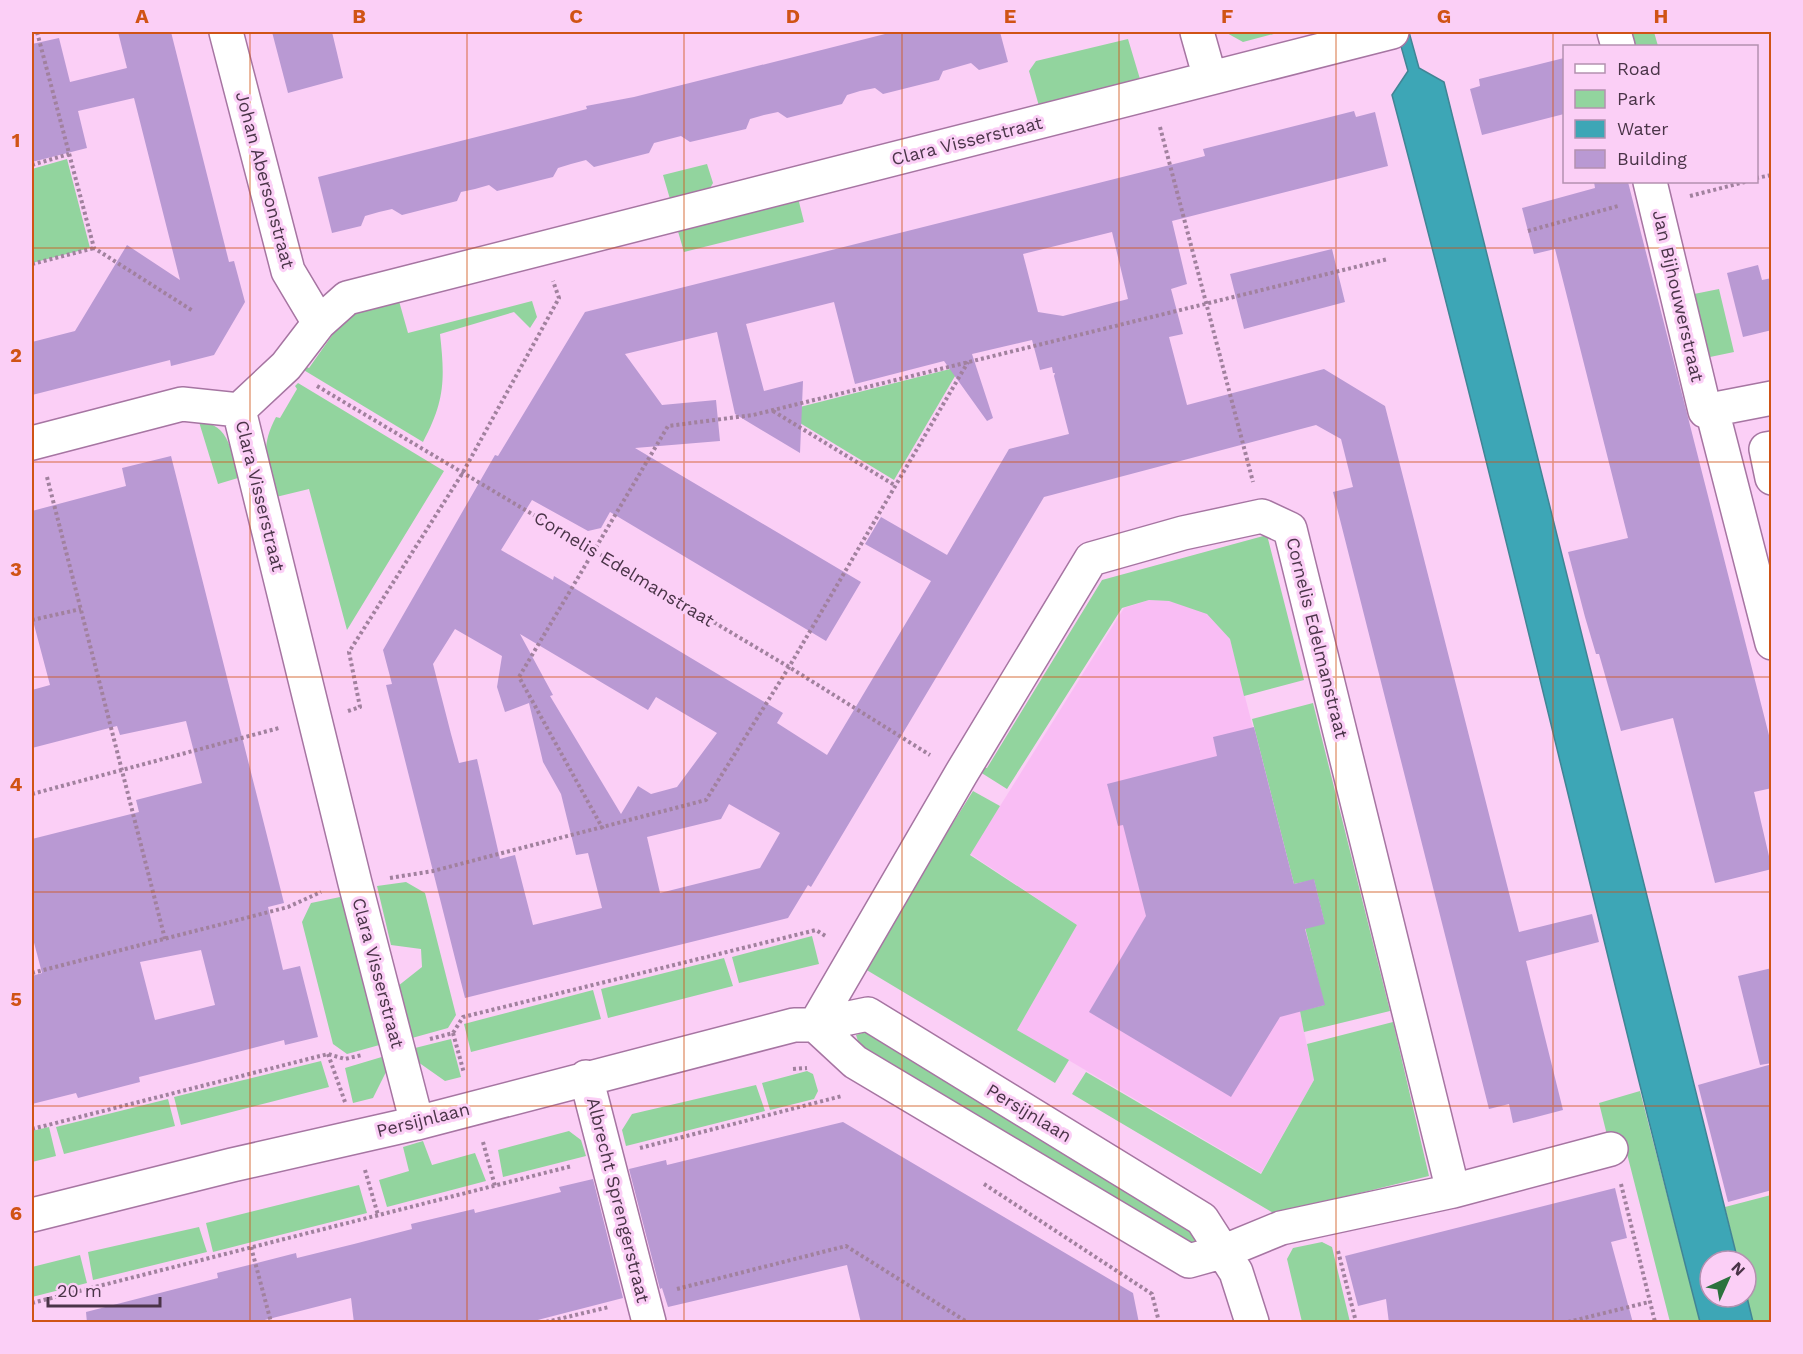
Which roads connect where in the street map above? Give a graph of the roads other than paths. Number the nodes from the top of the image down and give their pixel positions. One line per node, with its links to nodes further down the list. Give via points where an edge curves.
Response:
1 (226, 32): 6 (street, Johan Abersonstraat, via 288,271)
2 (1197, 32): 4 (street)
3 (1385, 33): 4 (street, Clara Visserstraat)
4 (1210, 78): 6 (street, Clara Visserstraat, via 347,298)
5 (1653, 194): 9 (street, Jan Bijhouwerstraat)
6 (319, 323): 8 (street, Clara Visserstraat, via 286,366)
7 (1772, 398): 9 (street)
8 (239, 410): 10 (street, via 182,404); 17 (street, Clara Visserstraat)
9 (1709, 410): 13 (street, Jan Bijhouwerstraat)
10 (34, 442)
11 (1772, 448): 12 (street, via 1766,449)
12 (1772, 478)
13 (1764, 580): 14 (street, Jan Bijhouwerstraat)
14 (1772, 643)
15 (815, 1025): 16 (street, Persijnlaan, via 794,1025); 19 (street, Cornelis Edelmanstraat, via 1091,559 1262,516 1290,529); 21 (street, via 855,1062 1189,1261); 21 (street, Persijnlaan, via 868,1014 1202,1219)
16 (586, 1077): 17 (street, Persijnlaan); 22 (street, Albrecht Sprengerstraat)
17 (417, 1123): 20 (street, Persijnlaan)
18 (1611, 1149): 19 (street)
19 (1454, 1191): 21 (street, via 1281,1228)
20 (32, 1215)
21 (1225, 1251): 23 (street, Persijnlaan)
22 (646, 1310)
23 (1252, 1323)

